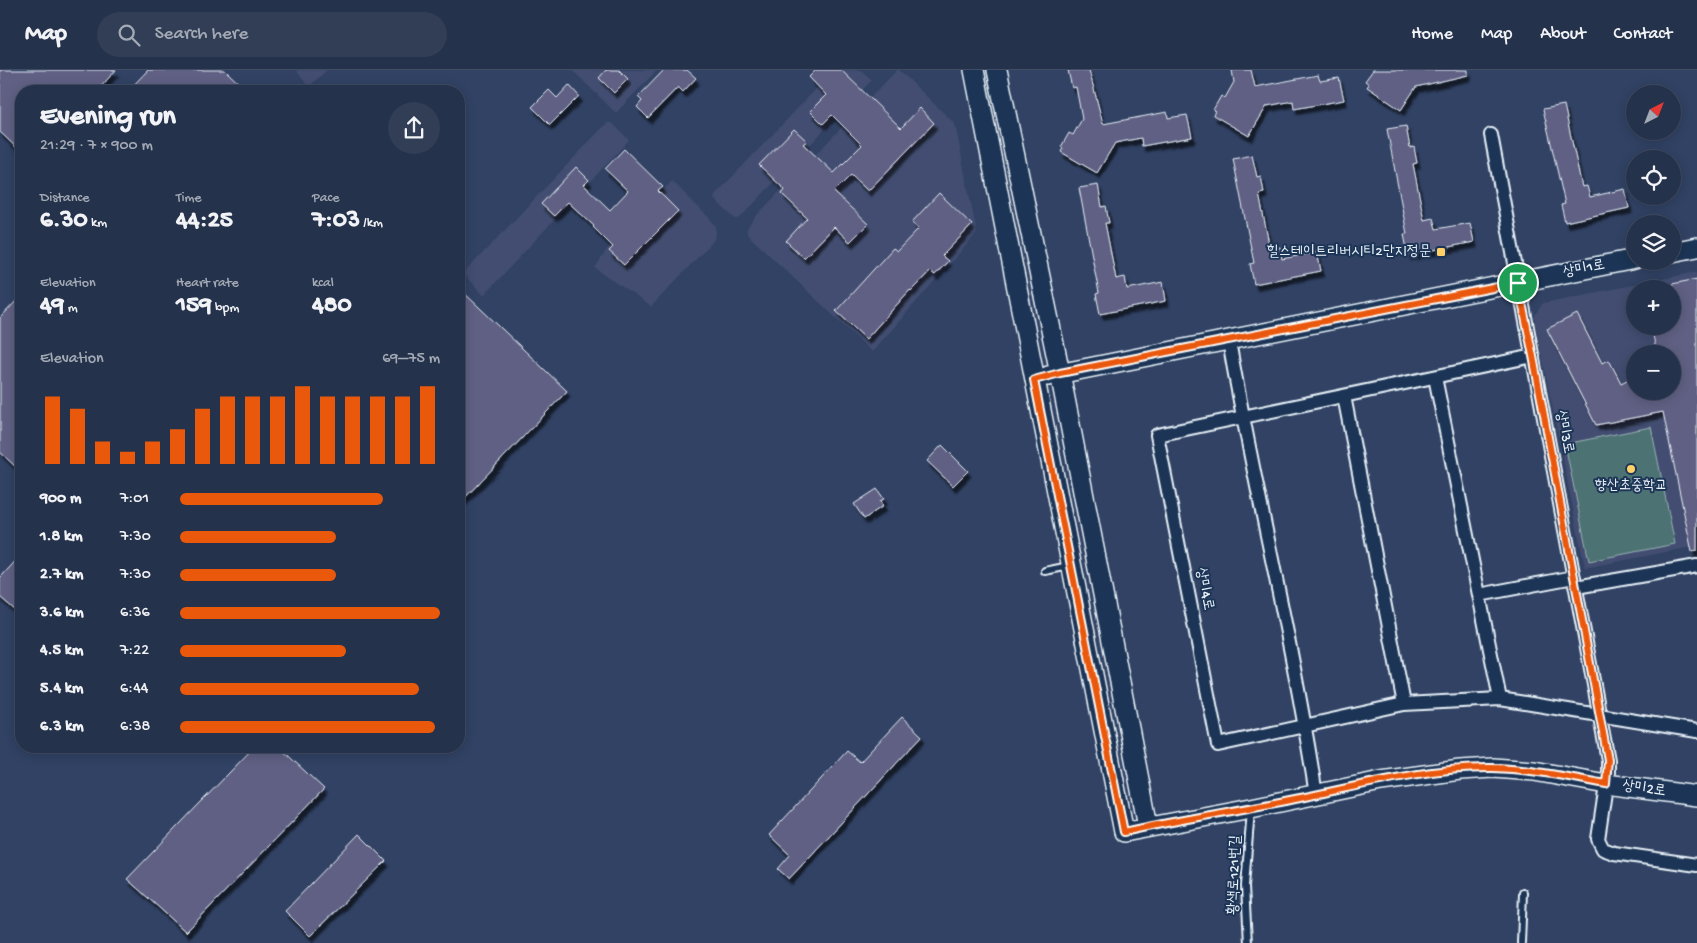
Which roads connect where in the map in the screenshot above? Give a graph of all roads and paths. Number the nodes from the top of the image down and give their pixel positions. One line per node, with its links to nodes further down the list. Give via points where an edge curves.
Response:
1 (974, 70): 12 (street)
2 (997, 70): 10 (street)
3 (1491, 134): 7 (street, 상미3로)
4 (1697, 247): 5 (street)
5 (1681, 250)
6 (1626, 261): 7 (street, 상미1로)
7 (1518, 283): 8 (street, 상미1로); 9 (street, 상미3로)
8 (1229, 340): 10 (street, 상미1로); 14 (street)
9 (1533, 356): 11 (street, 상미4로); 18 (street, 상미3로)
10 (1060, 373): 12 (street, 상미1로); 29 (street)
11 (1435, 377): 13 (street, 상미4로); 19 (street)
12 (1034, 380): 15 (street)
13 (1344, 396): 14 (street, 상미4로); 21 (street)
14 (1242, 418): 23 (street); 23 (street, 상미4로, via 1157,435 1218,745)
15 (1071, 566): 17 (lane); 29 (street, 상미2로, via 1124,832)
16 (1697, 566): 18 (street)
17 (1045, 571)
18 (1575, 582): 19 (street); 22 (street, 상미3로)
19 (1479, 595): 20 (street)
20 (1500, 699): 21 (street, 상미4로); 22 (street, 상미4로)
21 (1404, 704): 23 (street, 상미4로)
22 (1600, 715): 24 (street); 25 (street, 상미3로, via 1608,766)
23 (1306, 726): 26 (street)
24 (1697, 731)
25 (1606, 784): 26 (street, 상미2로, via 1534,771 1493,768 1426,774); 27 (street, 상미2로); 30 (street, 상미3로, via 1598,833 1603,849)
26 (1316, 795): 28 (street, 상미2로)
27 (1697, 796)
28 (1251, 808): 29 (street, 상미2로); 32 (lane, 황색로121번길, via 1246,886)
29 (1148, 826)
30 (1697, 865)
31 (1523, 893): 33 (lane)
32 (1248, 943)
33 (1521, 943)

